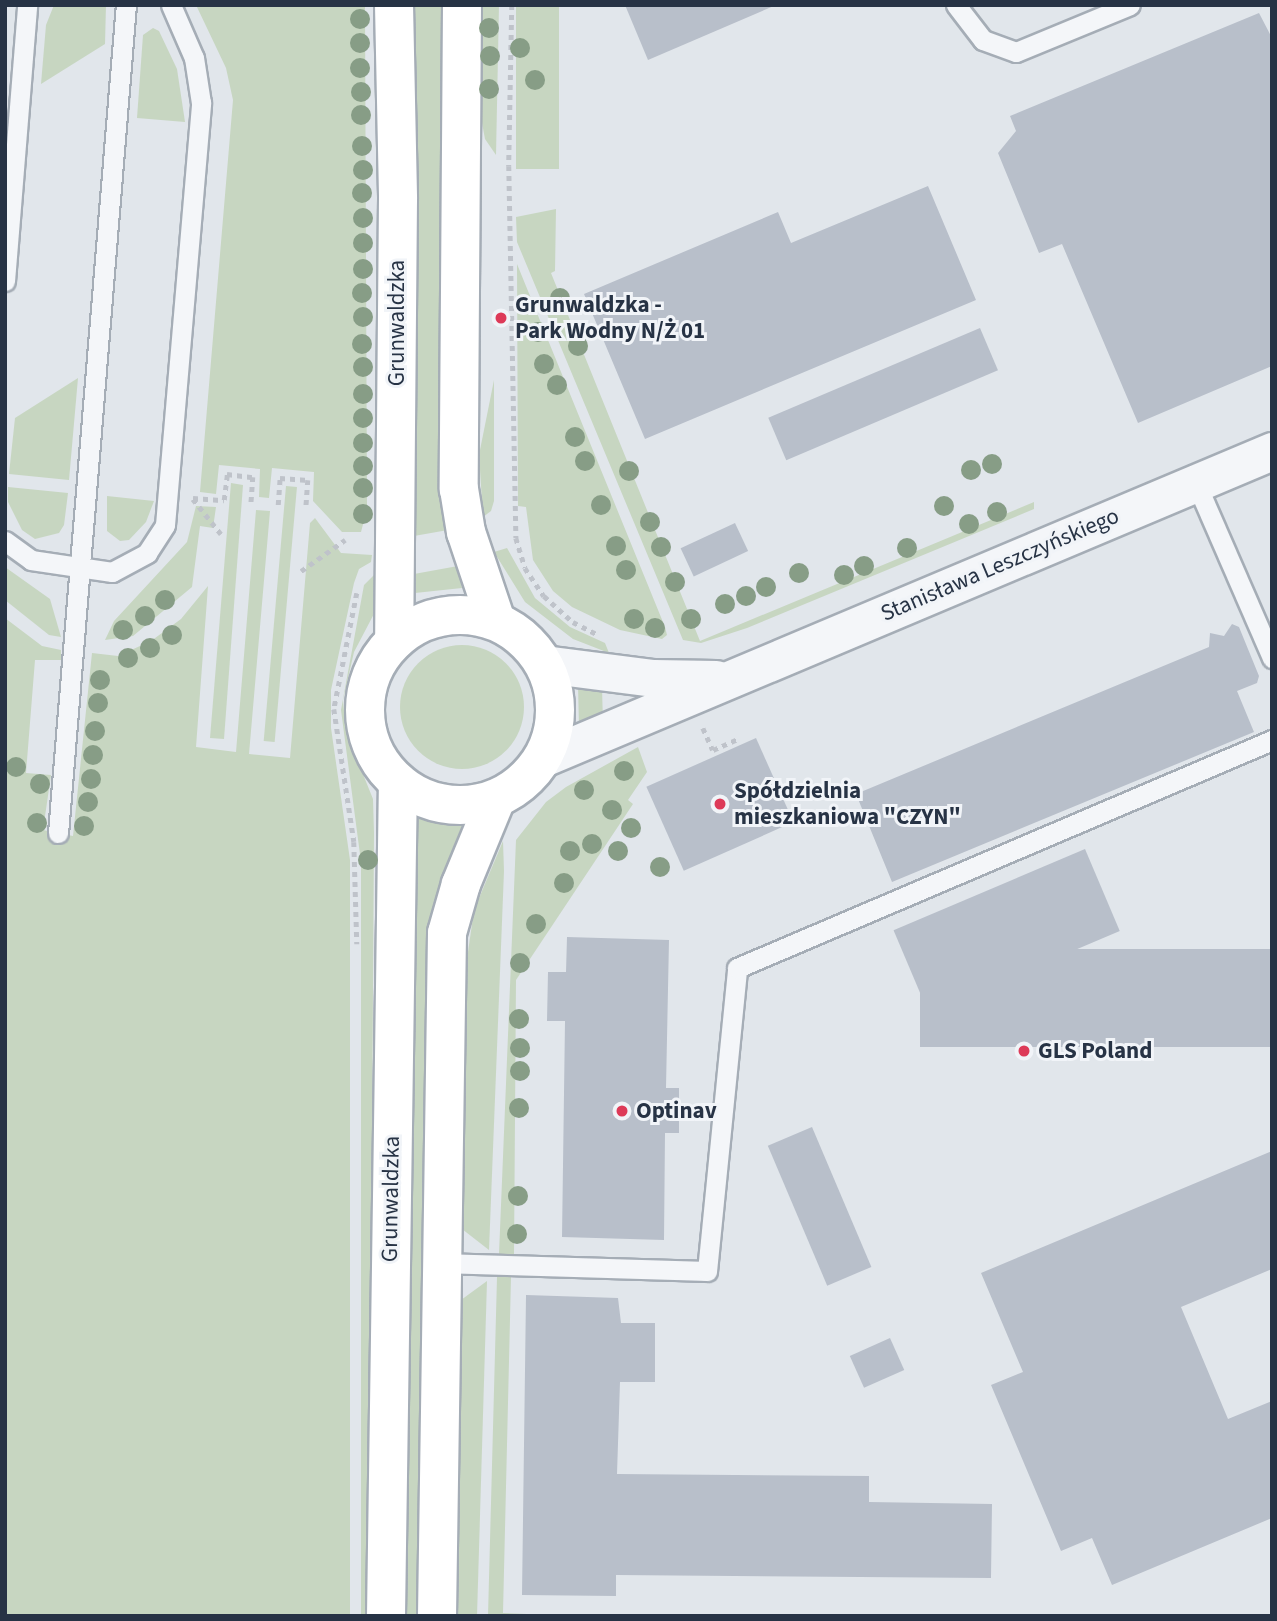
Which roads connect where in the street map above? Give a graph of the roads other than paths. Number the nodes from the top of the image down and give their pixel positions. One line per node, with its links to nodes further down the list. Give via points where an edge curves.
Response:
1 (27, 5): 8 (lane)
2 (126, 5): 12 (lane)
3 (171, 5): 12 (lane, via 194,58 201,103 169,509 157,541 136,562 112,572)
4 (394, 5): 14 (street, Grunwaldzka, via 398,199)
5 (462, 5): 13 (street, via 459,489 466,532)
6 (956, 5): 7 (lane, via 983,40 1016,52)
7 (1130, 5)
8 (5, 281)
9 (1272, 451): 10 (street, Stanisława Leszczyńskiego)
10 (1196, 483): 15 (lane); 17 (street, Stanisława Leszczyńskiego)
11 (5, 541): 12 (lane, via 31,560)
12 (82, 570): 22 (lane)
13 (496, 621): 14 (street, via 448,616 424,621); 16 (street, via 523,638)
14 (394, 640): 20 (street, via 371,673 365,712 373,751)
15 (1272, 658)
16 (544, 664): 17 (street, Stanisława Leszczyńskiego, via 653,678); 19 (street, via 554,695 554,728)
17 (727, 679): 19 (street, Stanisława Leszczyńskiego, via 612,733)
18 (1272, 740): 23 (lane, via 737,968 707,1270)
19 (543, 758): 21 (street, via 523,782)
20 (398, 782): 21 (street, via 428,800 462,806); 24 (street, Grunwaldzka)
21 (496, 799): 23 (street, via 461,884 447,933)
22 (58, 833)
23 (441, 1263): 25 (street)
24 (386, 1616)
25 (437, 1616)

